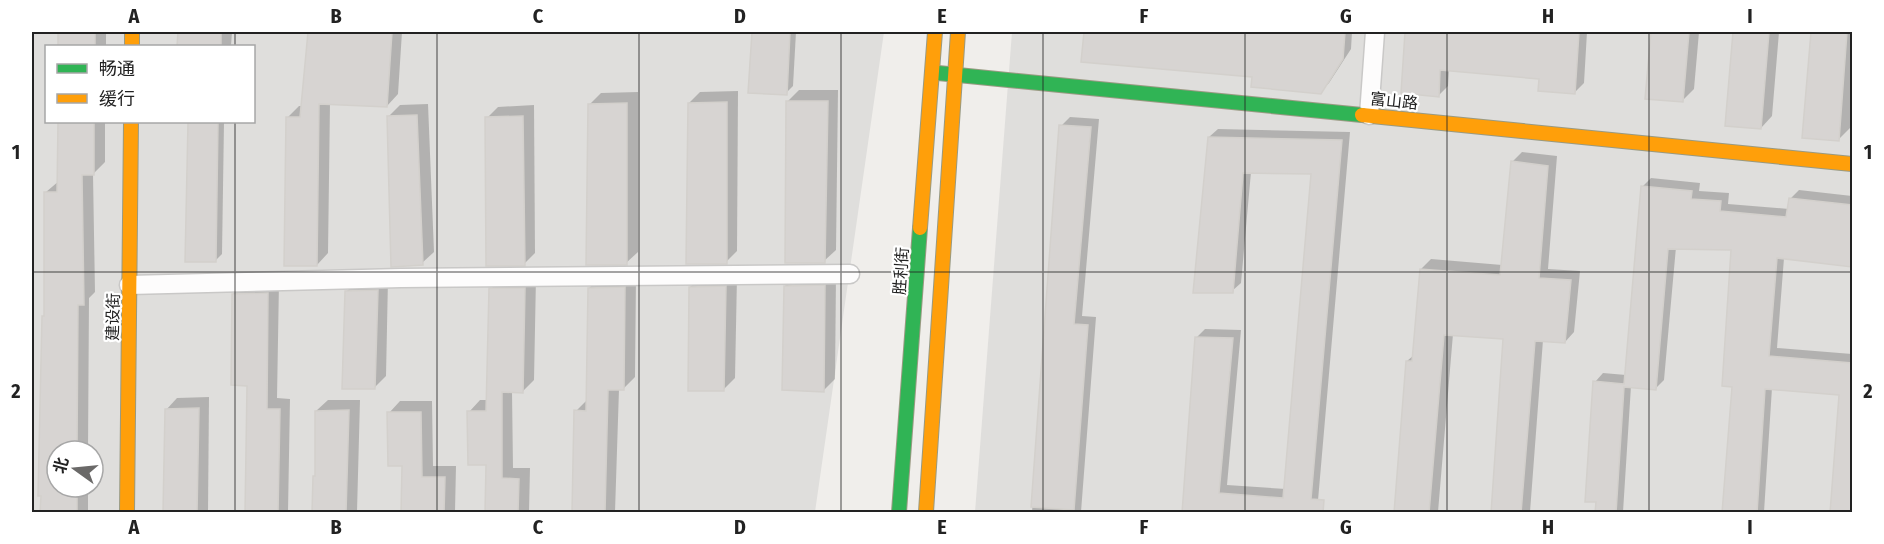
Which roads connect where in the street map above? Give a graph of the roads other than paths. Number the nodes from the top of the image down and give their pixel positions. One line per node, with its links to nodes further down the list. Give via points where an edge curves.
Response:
1 (935, 32): 4 (street, 胜利街)
2 (958, 32): 5 (street)
3 (1375, 32): 6 (street)
4 (932, 72): 5 (street, 富山路); 12 (street, 胜利街)
5 (955, 73): 6 (street, 富山路); 13 (street)
6 (1369, 115): 8 (street, 富山路)
7 (131, 123): 10 (street, 建设街)
8 (1852, 164)
9 (850, 274): 10 (street)
10 (129, 285): 11 (street, 建设街)
11 (127, 513)
12 (900, 513)
13 (926, 513)

